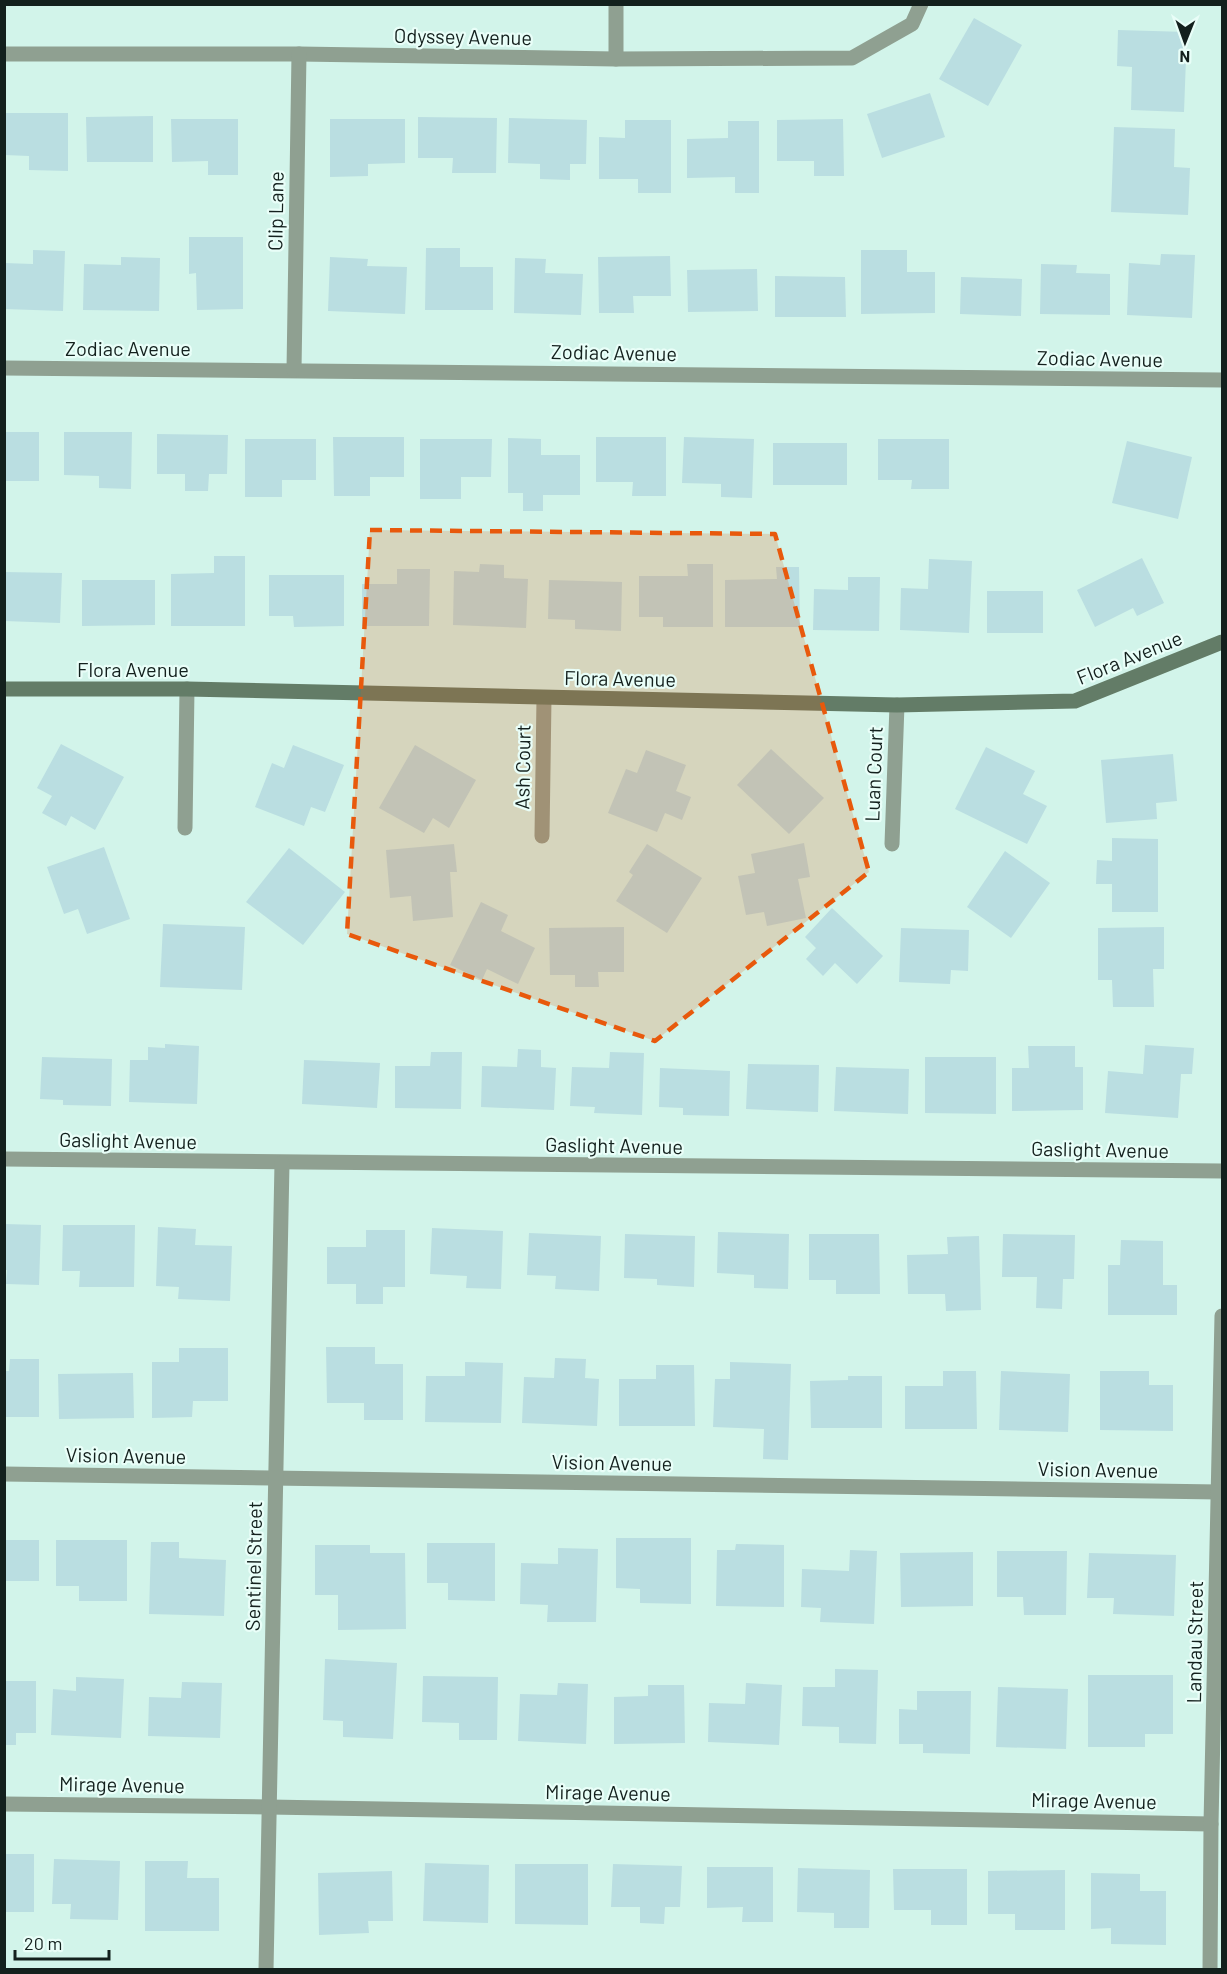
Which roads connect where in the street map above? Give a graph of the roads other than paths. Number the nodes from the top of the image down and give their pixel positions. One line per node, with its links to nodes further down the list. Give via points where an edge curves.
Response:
1 (616, 4): 5 (street)
2 (921, 4): 5 (street, Odyssey Avenue, via 912,24 852,58)
3 (4, 54): 4 (street, Odyssey Avenue)
4 (298, 54): 5 (street, Odyssey Avenue); 7 (street, Clip Lane)
5 (616, 59)
6 (4, 368): 7 (street, Zodiac Avenue)
7 (294, 370): 8 (street, Zodiac Avenue)
8 (1222, 380)
9 (1222, 642): 13 (street, Flora Avenue, via 1075,701)
10 (4, 689): 11 (street, Flora Avenue)
11 (187, 689): 12 (street, Flora Avenue); 14 (street)
12 (544, 698): 13 (street, Flora Avenue); 15 (street, Ash Court)
13 (897, 705): 16 (street, Luan Court)
14 (185, 828)
15 (543, 836)
16 (892, 844)
17 (4, 1159): 18 (street, Gaslight Avenue)
18 (282, 1163): 19 (street, Gaslight Avenue); 22 (street, Sentinel Street)
19 (1222, 1171)
20 (1222, 1316): 23 (street, Landau Street)
21 (4, 1474): 22 (street, Vision Avenue)
22 (275, 1479): 23 (street, Vision Avenue); 25 (street, Sentinel Street)
23 (1219, 1492): 26 (street, Landau Street)
24 (4, 1804): 25 (street, Mirage Avenue)
25 (269, 1807): 26 (street, Mirage Avenue); 27 (street, Sentinel Street)
26 (1212, 1824): 28 (street, Landau Street)
27 (266, 1970)
28 (1210, 1970)

